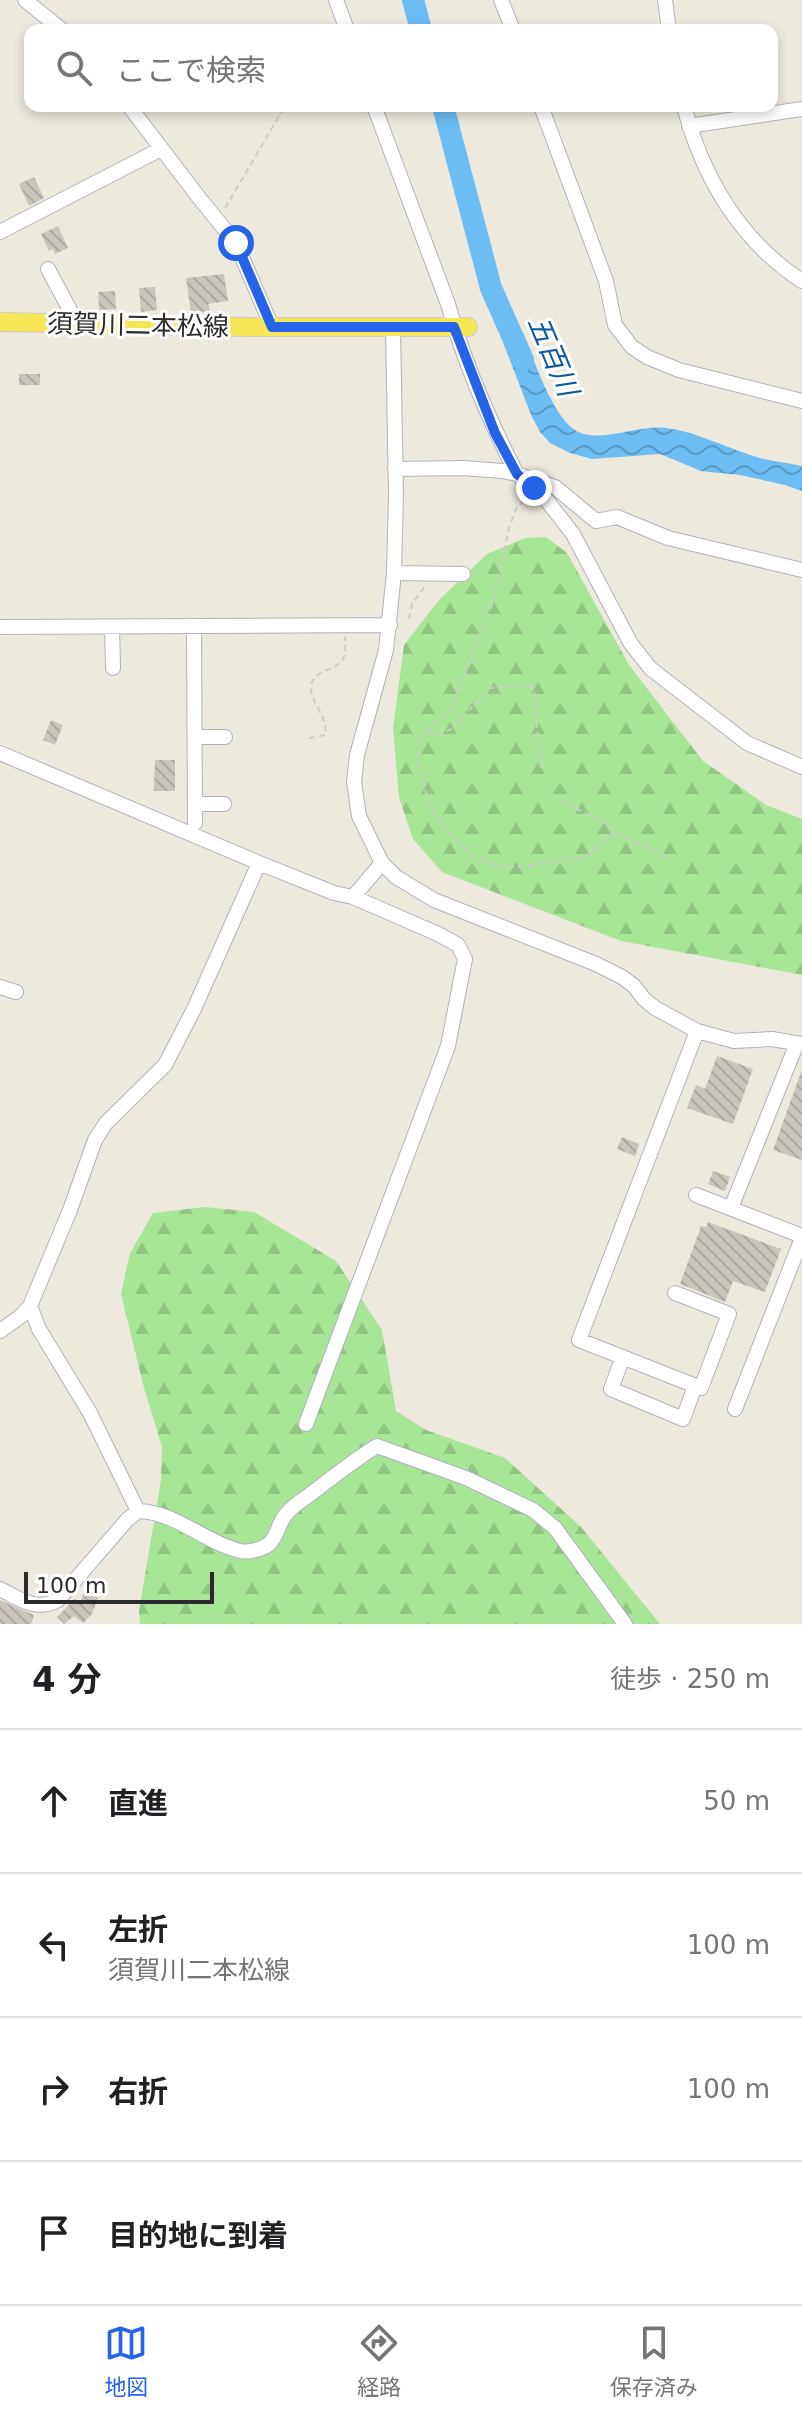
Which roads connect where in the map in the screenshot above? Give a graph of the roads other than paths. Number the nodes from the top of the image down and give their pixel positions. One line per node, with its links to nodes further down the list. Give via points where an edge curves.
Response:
1 (25, 0): 5 (street)
2 (336, 0): 6 (street)
3 (501, 0): 7 (street)
4 (665, 0): 8 (street)
5 (55, 24)
6 (345, 24)
7 (511, 24)
8 (668, 24)
9 (802, 109): 14 (street)
10 (133, 112): 15 (street)
11 (376, 112): 23 (street)
12 (543, 112): 24 (street, via 606,281 615,325 632,347 679,370)
13 (686, 112): 14 (street)
14 (689, 126): 18 (street, via 707,173 746,231)
15 (161, 149): 16 (street); 21 (street, via 236,243)
16 (0, 232)
17 (48, 269): 20 (street)
18 (802, 281)
19 (0, 322): 20 (main road, 須賀川二本松線)
20 (77, 323): 21 (main road, 須賀川二本松線)
21 (272, 327): 22 (main road, 須賀川二本松線)
22 (393, 327): 23 (main road, 須賀川二本松線); 25 (street)
23 (461, 327): 26 (street, via 495,433)
24 (802, 401)
25 (395, 469): 26 (street); 28 (street)
26 (517, 474): 27 (street, via 555,487 596,521 617,517 668,538); 38 (street, via 545,498 573,534 631,644 651,669 747,743)
27 (802, 570)
28 (394, 573): 29 (street); 30 (street)
29 (463, 574)
30 (390, 625): 33 (street); 43 (street, via 354,782 359,816)
31 (0, 627): 32 (street)
32 (112, 627): 33 (street); 34 (street)
33 (194, 627): 35 (street)
34 (113, 668)
35 (195, 737): 36 (street); 39 (street)
36 (225, 737)
37 (0, 753): 42 (street)
38 (802, 767)
39 (195, 804): 40 (street); 41 (street)
40 (224, 804)
41 (195, 823)
42 (259, 863): 44 (street); 53 (street, via 165,1065 95,1140)
43 (382, 863): 44 (street); 47 (street, via 434,900 622,977 655,1008)
44 (353, 897): 58 (street, via 458,945 465,959 448,1046)
45 (0, 987): 46 (street)
46 (16, 992)
47 (697, 1031): 48 (street, via 734,1041); 55 (street, via 579,1340)
48 (800, 1043): 50 (street)
49 (696, 1195): 50 (street)
50 (731, 1208): 51 (street)
51 (802, 1237): 57 (street)
52 (675, 1293): 56 (street, via 729,1314 701,1388)
53 (30, 1306): 54 (street); 59 (street)
54 (0, 1331)
55 (623, 1357): 56 (street); 56 (street, via 611,1389 683,1419)
56 (695, 1386)
57 (735, 1409)
58 (306, 1424)
59 (138, 1511): 60 (street, via 58,1600 39,1606); 61 (street, via 169,1517 229,1547 255,1550 269,1545 283,1517 301,1501 377,1446 466,1478 533,1510 555,1528)
60 (0, 1589)
61 (625, 1624)

